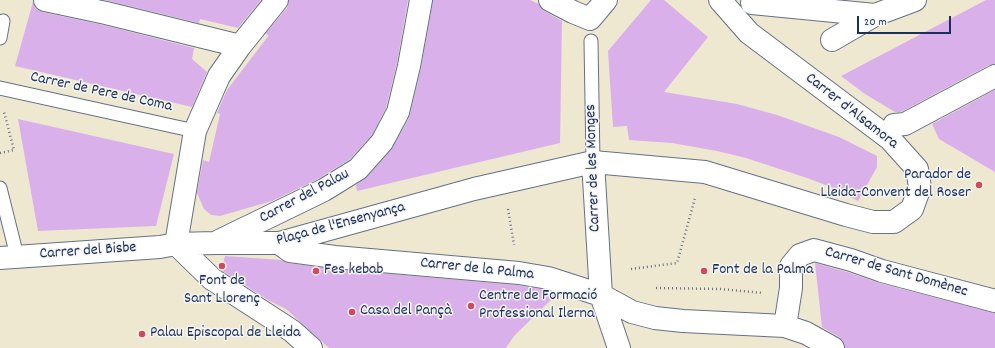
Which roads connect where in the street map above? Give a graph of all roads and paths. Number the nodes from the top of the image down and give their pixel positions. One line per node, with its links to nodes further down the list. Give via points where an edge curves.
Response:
1 (45, 0): 9 (street)
2 (277, 0): 15 (street)
3 (421, 0): 26 (street, Carrer del Palau, via 398,112 382,142 358,169 324,190)
4 (550, 0): 5 (street, via 590,19)
5 (606, 0)
6 (720, 0): 22 (street, Carrer d'Alsamora, via 749,33 890,139 917,169 920,188 912,208 894,222 873,222 705,172)
7 (914, 0): 10 (street)
8 (752, 3): 10 (street)
9 (108, 6): 15 (street)
10 (875, 15): 13 (street)
11 (3, 21): 12 (lane)
12 (0, 38)
13 (832, 40)
14 (591, 41): 22 (lane, Carrer de les Monges)
15 (240, 46): 20 (street, via 219,76)
16 (995, 76): 19 (street, via 905,124)
17 (0, 88): 20 (lane, Carrer de Pere de Coma)
18 (2, 106): 21 (path, via 14,150)
19 (894, 125)
20 (195, 131): 28 (street)
21 (0, 153)
22 (592, 162): 23 (street, Plaça de l'Ensenyança); 34 (street, Carrer de les Monges)
23 (504, 182): 27 (street, Plaça de l'Ensenyança); 31 (path)
24 (0, 188): 29 (lane)
25 (696, 194): 30 (path, via 677,263)
26 (215, 243): 27 (street, Plaça de l'Ensenyança); 28 (street, Plaça de l'Ensenyança)
27 (279, 243): 31 (street, Carrer de la Palma, via 290,251 335,257)
28 (176, 244): 29 (street, Carrer del Bisbe); 37 (street, via 212,279 292,331)
29 (8, 257)
30 (632, 269)
31 (519, 273): 34 (street, Carrer de la Palma, via 548,278)
32 (720, 289): 33 (path)
33 (769, 294)
34 (601, 295): 36 (street, Carrer de la Palma, via 632,312 655,318); 38 (street, Carrer de les Monges)
35 (995, 301): 36 (street, Carrer de Sant Domènec, via 814,250 800,255 791,266 791,288)
36 (785, 326): 39 (street, Carrer de la Palma, via 806,333)
37 (311, 348)
38 (619, 348)
39 (834, 348)

